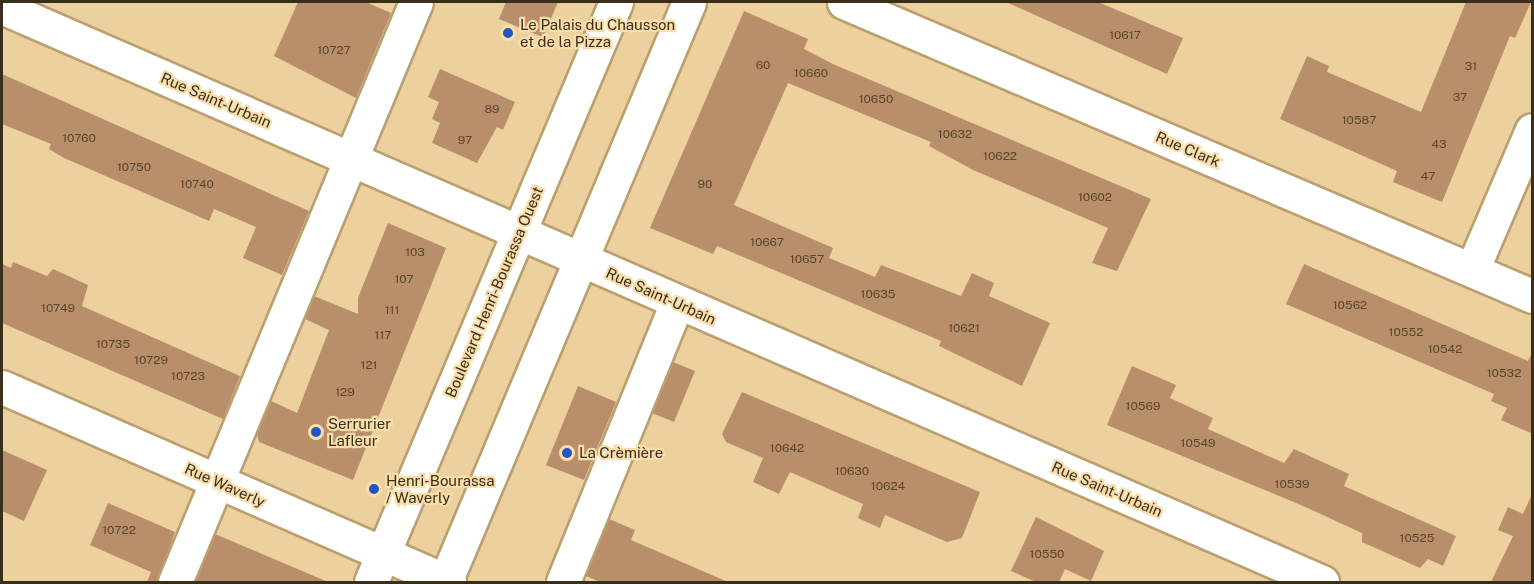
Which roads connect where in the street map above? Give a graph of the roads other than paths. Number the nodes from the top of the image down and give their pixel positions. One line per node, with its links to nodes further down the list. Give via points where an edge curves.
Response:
1 (416, 2): 7 (street)
2 (616, 2): 8 (street, Boulevard Henri-Bourassa Ouest)
3 (689, 2): 9 (street)
4 (844, 2): 10 (street, Rue Clark)
5 (2, 7): 7 (street, Rue Saint-Urbain)
6 (1533, 130): 10 (street)
7 (352, 159): 8 (street, Rue Saint-Urbain); 14 (street)
8 (520, 232): 9 (street, Rue Saint-Urbain); 15 (street, Boulevard Henri-Bourassa Ouest)
9 (581, 260): 12 (street, Rue Saint-Urbain); 17 (street)
10 (1473, 270): 11 (street, Rue Clark)
11 (1533, 296)
12 (677, 303): 18 (street); 19 (street, Rue Saint-Urbain)
13 (2, 387): 14 (street, Rue Waverly)
14 (219, 482): 15 (street, Rue Waverly); 16 (street)
15 (377, 568): 17 (street, Rue Waverly)
16 (175, 582)
17 (447, 582)
18 (562, 582)
19 (1322, 582)

